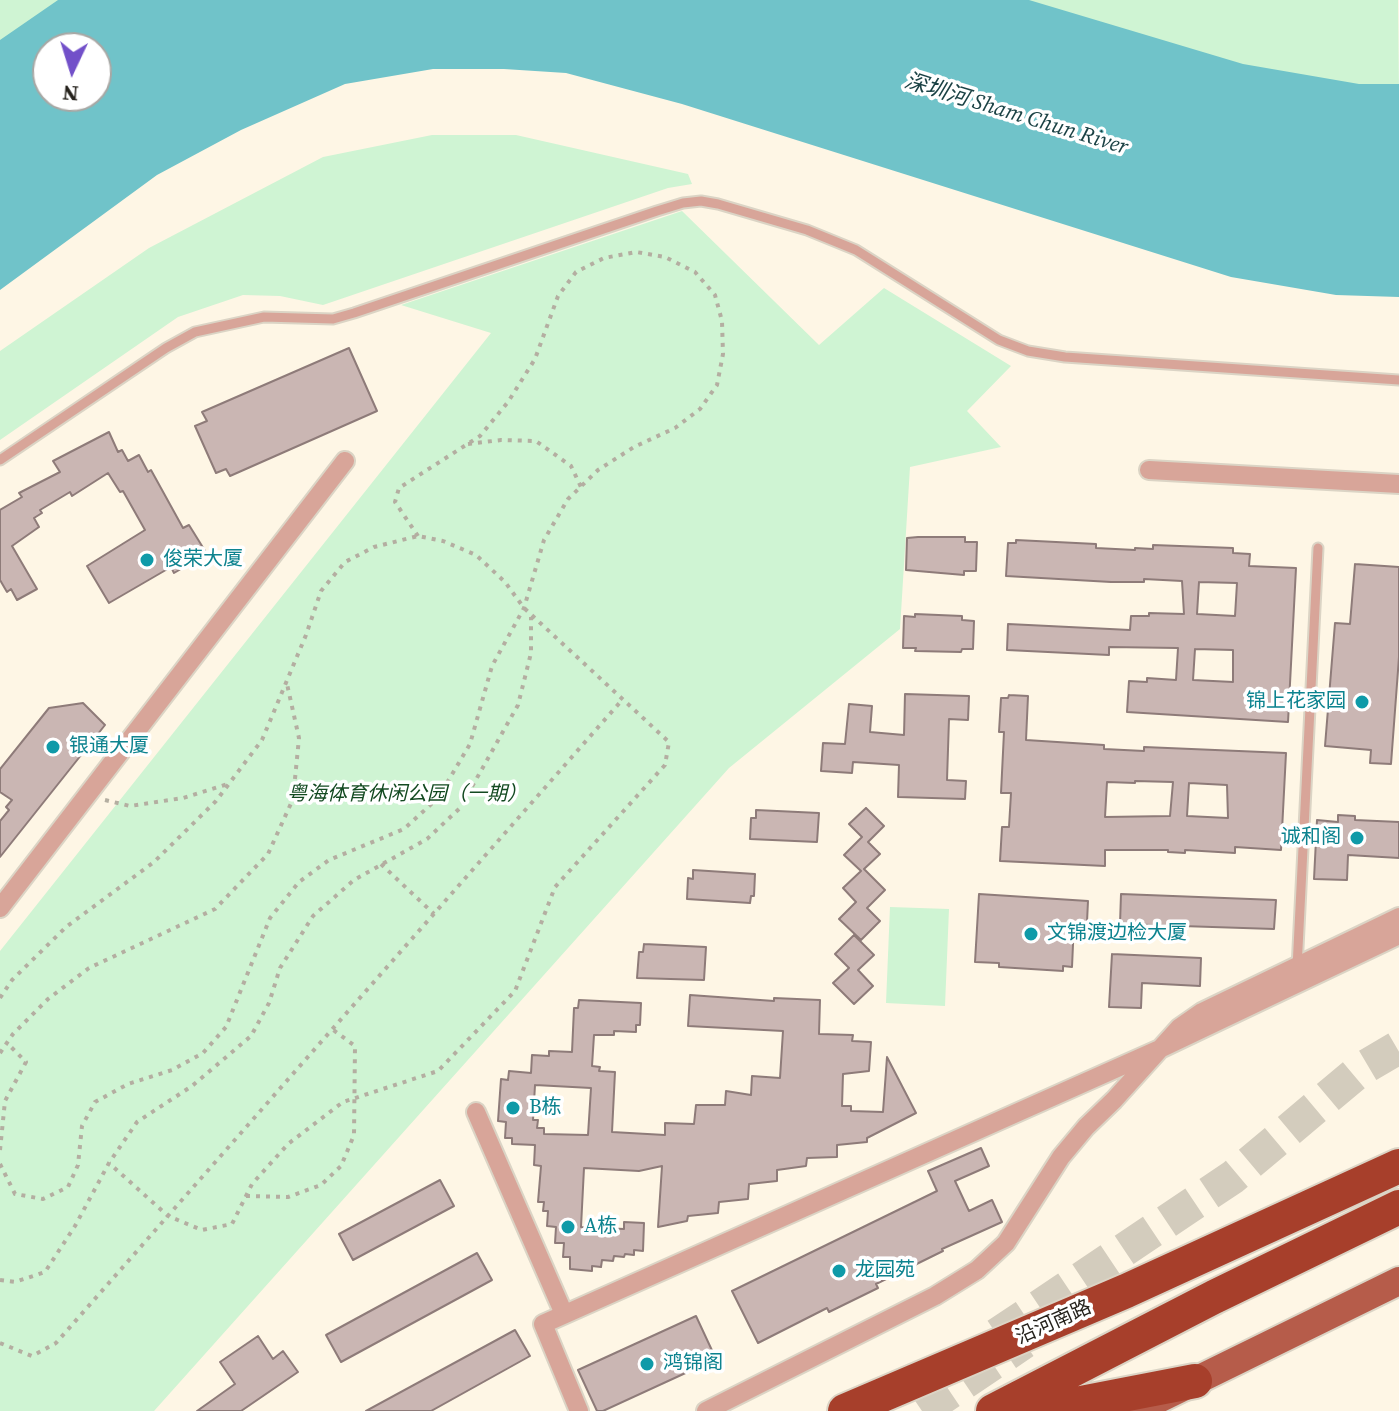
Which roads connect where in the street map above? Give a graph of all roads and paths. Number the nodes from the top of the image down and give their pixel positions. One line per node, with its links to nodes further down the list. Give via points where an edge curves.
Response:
1 (1399, 380): 3 (lane, via 1028,351 999,340 856,250 807,230 701,201 333,319 264,317 195,332)
2 (467, 444): 7 (path, via 536,441 571,466); 7 (path, via 480,436 515,391 535,359 558,296 576,272 604,258 636,252 665,257 695,272 715,295 723,354 717,385 700,409 675,428 634,447); 8 (path, via 399,488 395,502)
3 (0, 460)
4 (345, 461): 15 (street)
5 (1149, 470): 6 (street)
6 (1399, 484)
7 (581, 487): 10 (path, via 544,540)
8 (418, 536): 10 (path, via 476,555); 12 (path, via 374,547 345,562 321,591)
9 (1318, 548): 21 (lane)
10 (524, 608): 11 (path); 32 (path, via 492,666 470,744 438,798 404,829 329,860 299,882 270,918 226,1027 203,1053 95,1102 82,1126 78,1165 68,1187 43,1199 15,1194)
11 (531, 615): 13 (path); 16 (path, via 531,653 518,705 460,808 427,839)
12 (287, 682): 14 (path, via 262,740); 24 (path, via 299,738 293,799 268,854 215,909 89,968 48,999)
13 (623, 699): 18 (path); 27 (path, via 669,742 665,765 555,887 515,991 438,1071)
14 (229, 784): 15 (path, via 130,806); 22 (path, via 154,862 66,927)
15 (87, 796): 17 (street)
16 (381, 864): 18 (path); 31 (path, via 313,916 280,968 251,1036 192,1086 137,1122)
17 (0, 908)
18 (434, 914): 23 (path)
19 (1399, 917): 21 (street)
20 (1399, 935): 21 (street)
21 (1298, 975): 25 (street, via 1202,1012)
22 (0, 998)
23 (332, 1029): 27 (path, via 355,1046); 37 (path)
24 (7, 1043): 26 (path); 29 (path, via 26,1062 5,1101)
25 (1162, 1048): 40 (street); 44 (street, via 1069,1147 1006,1243 977,1270)
26 (0, 1053)
27 (353, 1099): 35 (path, via 288,1144); 35 (path, via 354,1135 331,1176 288,1197)
28 (476, 1112): 40 (street)
29 (0, 1150)
30 (1399, 1154): 34 (highway)
31 (109, 1163): 37 (path); 38 (path, via 45,1272 15,1282)
32 (0, 1164)
33 (1399, 1166): 34 (highway)
34 (1333, 1194): 45 (highway, 沿河南路, via 1260,1231)
35 (246, 1196): 37 (path, via 232,1224 202,1230)
36 (1399, 1207): 46 (highway)
37 (168, 1216): 41 (path, via 56,1343 32,1356)
38 (0, 1280)
39 (1399, 1281): 42 (main road)
40 (564, 1314): 43 (street, via 543,1324)
41 (0, 1343)
42 (1195, 1381): 47 (highway); 48 (main road)
43 (579, 1411)
44 (706, 1411)
45 (845, 1411)
46 (993, 1411)
47 (1040, 1411)
48 (1134, 1411)

